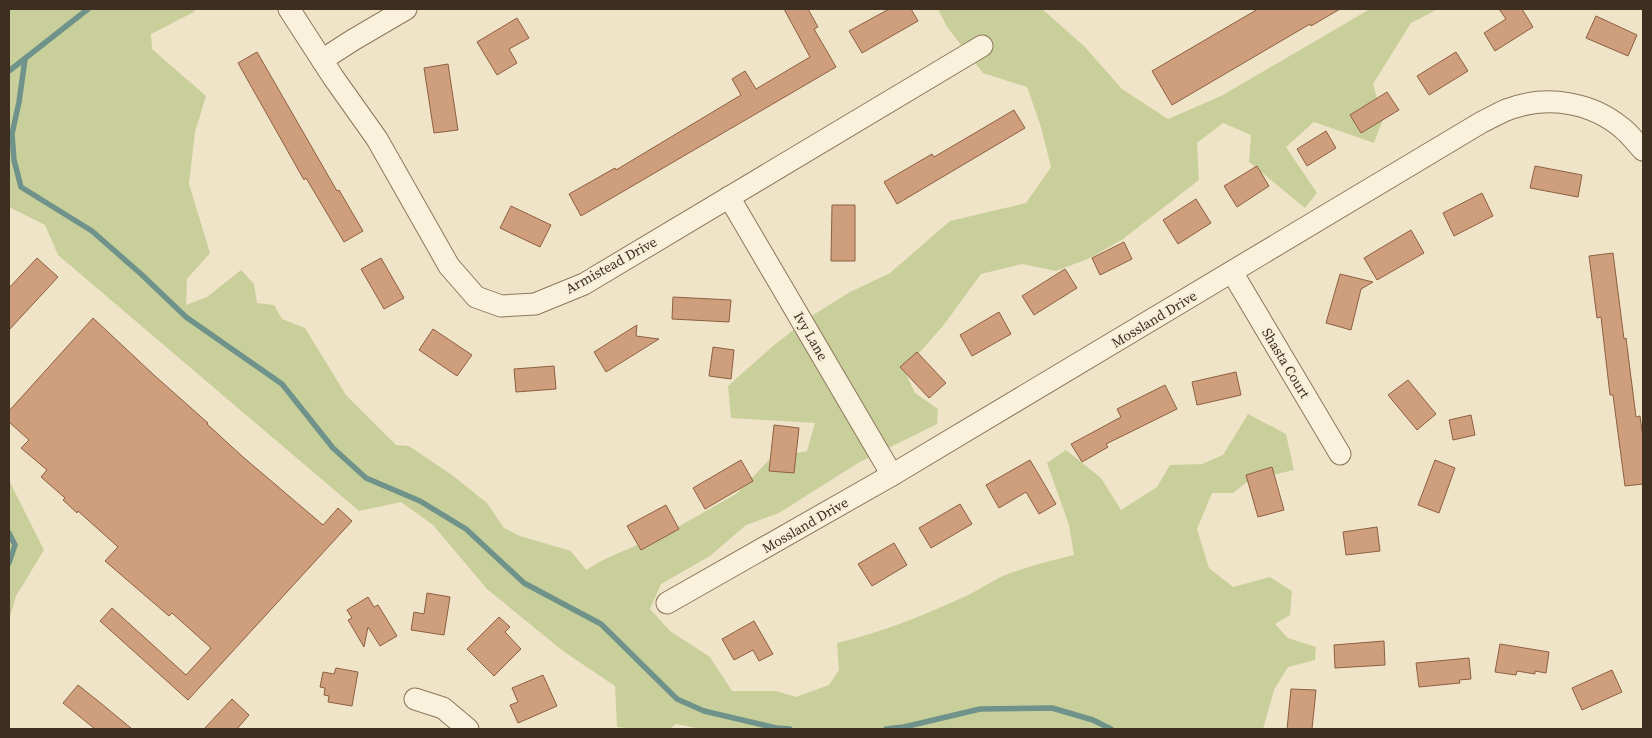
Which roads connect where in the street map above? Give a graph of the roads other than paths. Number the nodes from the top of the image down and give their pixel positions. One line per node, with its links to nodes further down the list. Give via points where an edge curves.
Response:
1 (289, 9): 4 (street, Armistead Drive)
2 (406, 9): 4 (street)
3 (982, 46): 6 (street, Armistead Drive)
4 (322, 60): 6 (street, Armistead Drive, via 377,139 449,266 476,296 501,306 535,304 584,284)
5 (1643, 150): 7 (street, Mossland Drive, via 1621,127 1596,112 1567,102 1534,102 1509,109)
6 (729, 197): 9 (street, Ivy Lane)
7 (1232, 272): 8 (street, Shasta Court); 9 (street, Mossland Drive)
8 (1340, 454)
9 (892, 476): 10 (street, Mossland Drive)
10 (667, 603)
11 (415, 699): 12 (street, via 443,708)
12 (468, 729)

